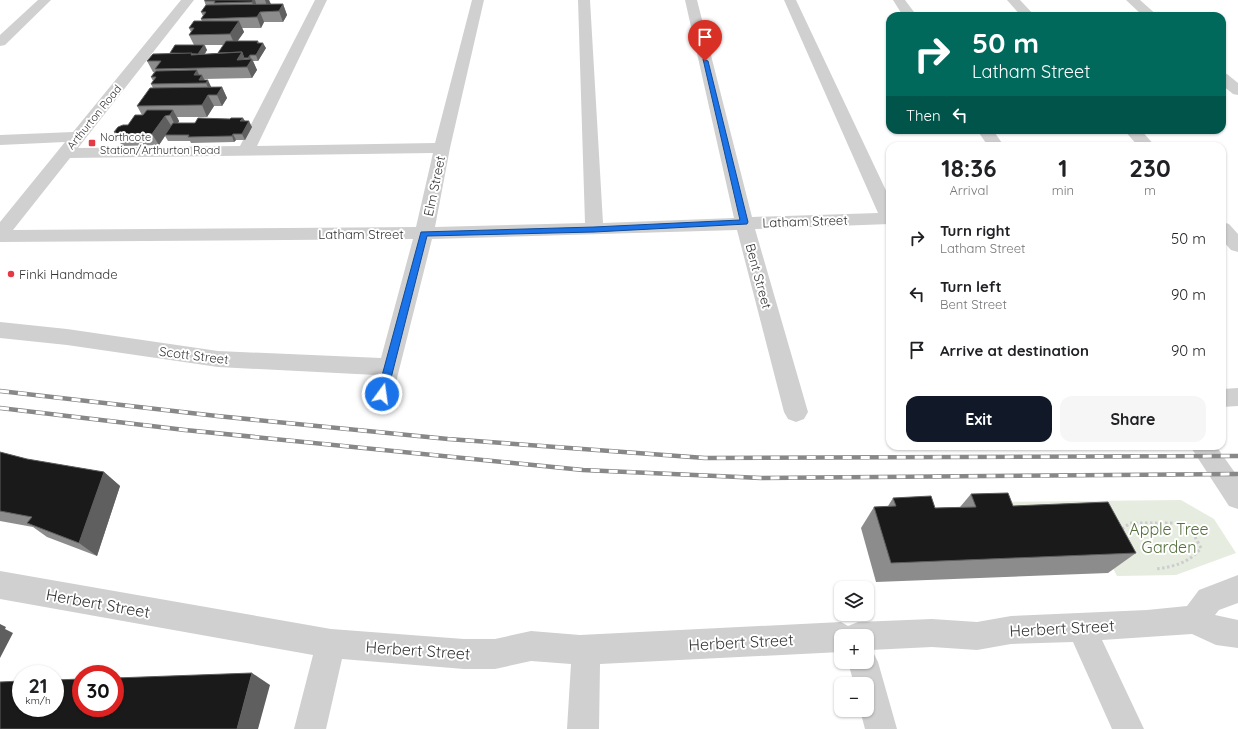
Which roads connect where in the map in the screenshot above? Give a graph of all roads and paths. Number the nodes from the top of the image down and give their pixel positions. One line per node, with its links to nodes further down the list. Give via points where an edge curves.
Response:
1 (45, 0): 14 (street)
2 (188, 0): 18 (street, Arthurton Road)
3 (321, 0): 22 (street)
4 (478, 0): 21 (street, Elm Street)
5 (584, 0): 27 (street)
6 (690, 0): 26 (street, Bent Street)
7 (790, 0): 24 (street)
8 (899, 0): 11 (street)
9 (1013, 0): 12 (street)
10 (1132, 0): 13 (street)
11 (907, 12)
12 (1024, 12)
13 (1146, 12)
14 (0, 42)
15 (1226, 80): 16 (street)
16 (1238, 91)
17 (1136, 134): 20 (street)
18 (77, 137): 19 (street); 23 (street, Arthurton Road)
19 (0, 140)
20 (1143, 142)
21 (442, 148): 22 (street); 29 (street, Elm Street)
22 (246, 151): 23 (street)
23 (64, 153): 30 (street, Arthurton Road)
24 (886, 209)
25 (886, 218): 26 (street, Latham Street)
26 (744, 222): 27 (street, Latham Street); 37 (street, Bent Street)
27 (594, 229): 29 (street, Latham Street)
28 (1226, 232): 31 (street)
29 (424, 234): 30 (street, Latham Street); 33 (street, Elm Street)
30 (0, 235)
31 (1238, 246)
32 (0, 330): 33 (street, Scott Street, via 218,359)
33 (389, 367): 34 (street, Elm Street)
34 (382, 394)
35 (1238, 397): 36 (street)
36 (1226, 398)
37 (796, 412)
38 (1204, 450): 39 (street)
39 (1237, 503)
40 (1122, 532): 41 (path, via 1122,528 1130,523 1177,523 1194,535 1201,548 1198,553 1174,567)
41 (1155, 569)
42 (0, 585): 49 (street, Herbert Street)
43 (1238, 590): 44 (street, via 1209,600)
44 (1194, 620): 45 (street, Herbert Street); 46 (street, via 1216,631)
45 (1081, 627): 47 (street, Herbert Street, via 1011,630 977,636 932,633); 55 (street)
46 (1238, 634)
47 (874, 635)
48 (834, 637): 50 (street, Herbert Street)
49 (331, 644): 50 (street, Herbert Street, via 464,654 495,654 531,646); 52 (street)
50 (586, 649): 53 (street)
51 (865, 669): 54 (street)
52 (310, 729)
53 (584, 729)
54 (881, 729)
55 (1128, 729)

